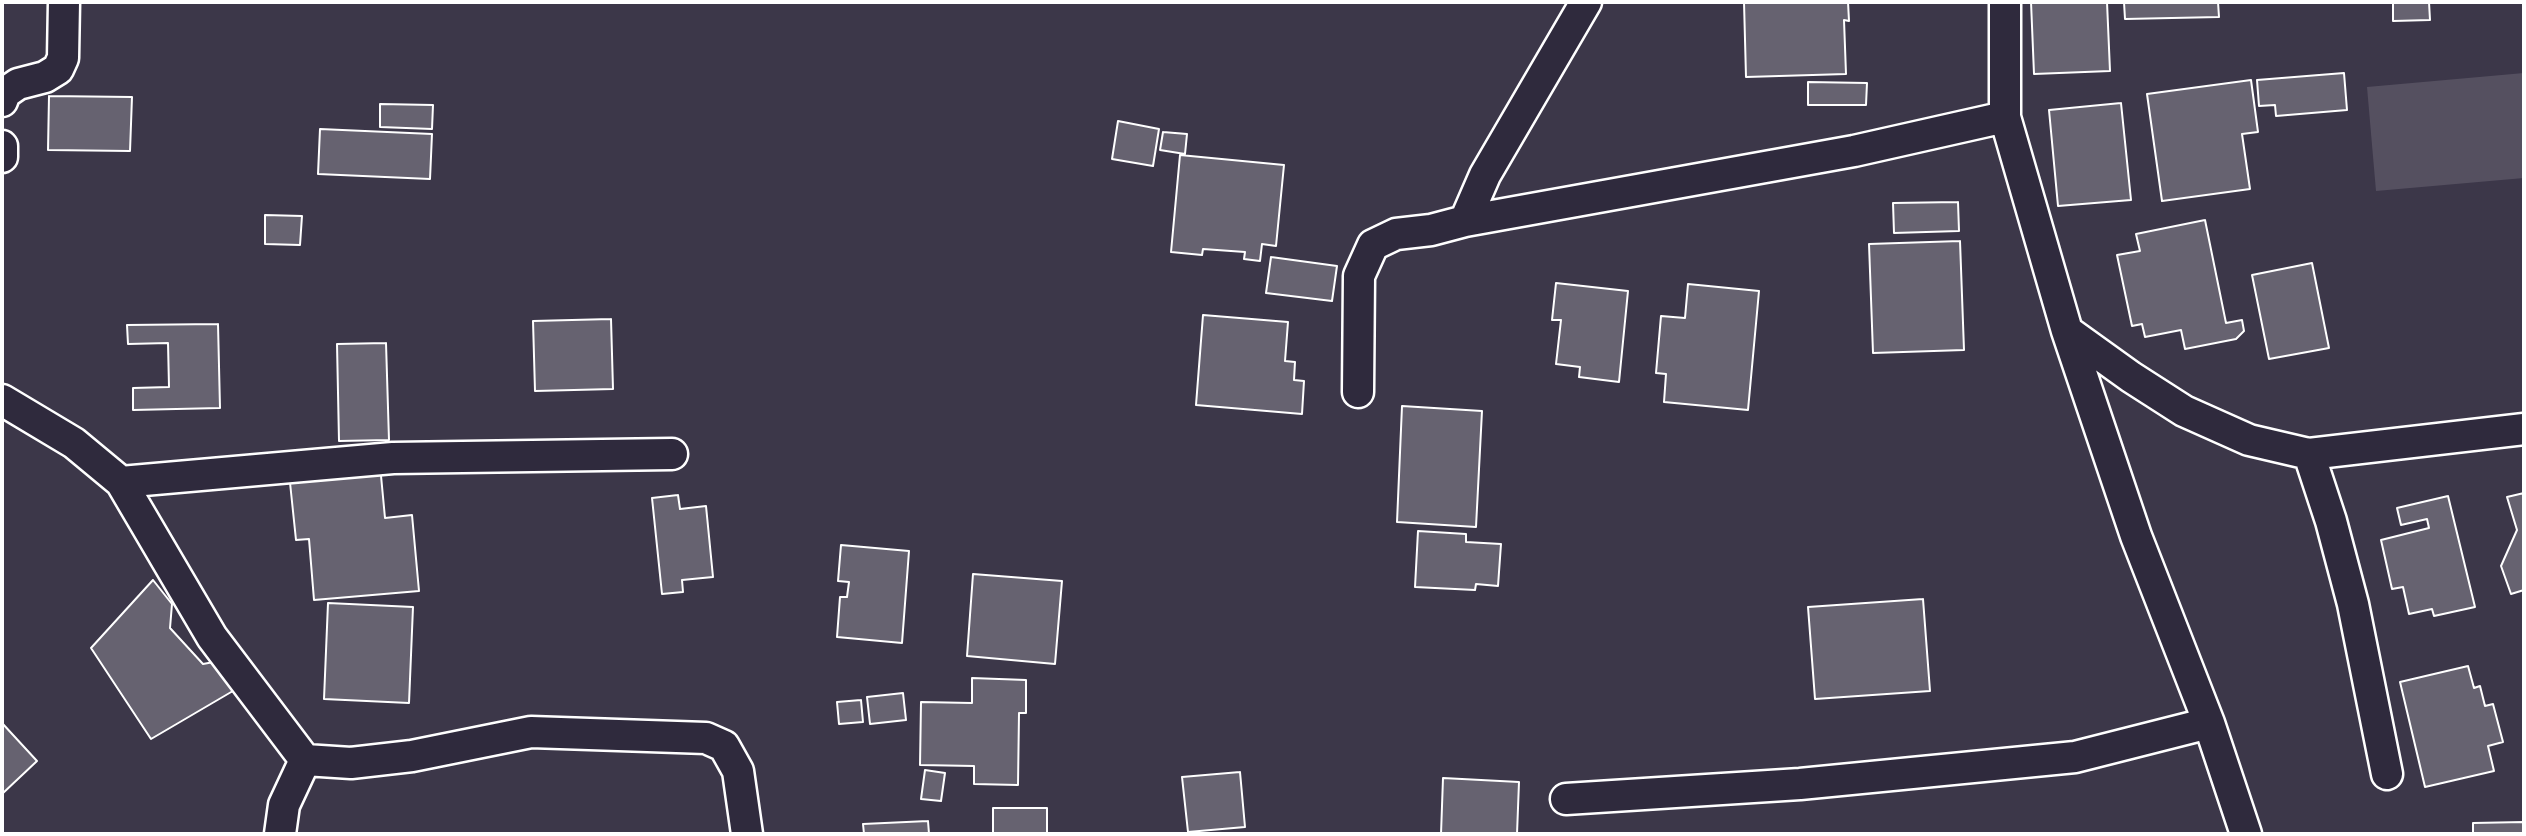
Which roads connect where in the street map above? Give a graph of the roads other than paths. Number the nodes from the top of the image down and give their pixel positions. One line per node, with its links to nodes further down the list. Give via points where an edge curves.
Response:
1 (64, 2): 4 (street, via 58,69 18,84)
2 (1586, 2): 8 (street, via 1485,175)
3 (2005, 2): 5 (street)
4 (2, 101)
5 (2005, 117): 8 (street, via 1854,151); 9 (street)
6 (2, 146): 7 (street)
7 (2, 157)
8 (1465, 221): 10 (street, via 1396,234 1373,245 1359,276)
9 (2067, 331): 14 (street, via 2184,411 2249,440); 16 (street, via 2136,536)
10 (1358, 392)
11 (2, 400): 15 (street, via 74,443)
12 (2524, 429): 14 (street)
13 (672, 454): 15 (street, via 393,458)
14 (2309, 454): 18 (street, via 2353,604)
15 (121, 482): 17 (street, via 212,637)
16 (2210, 723): 19 (street, via 2075,757 1800,784); 22 (street)
17 (304, 760): 20 (street, via 284,805); 21 (street, via 351,763 400,757 531,732 706,738 724,746 738,771)
18 (2388, 774)
19 (1566, 799)
20 (281, 834)
21 (747, 834)
22 (2246, 834)

